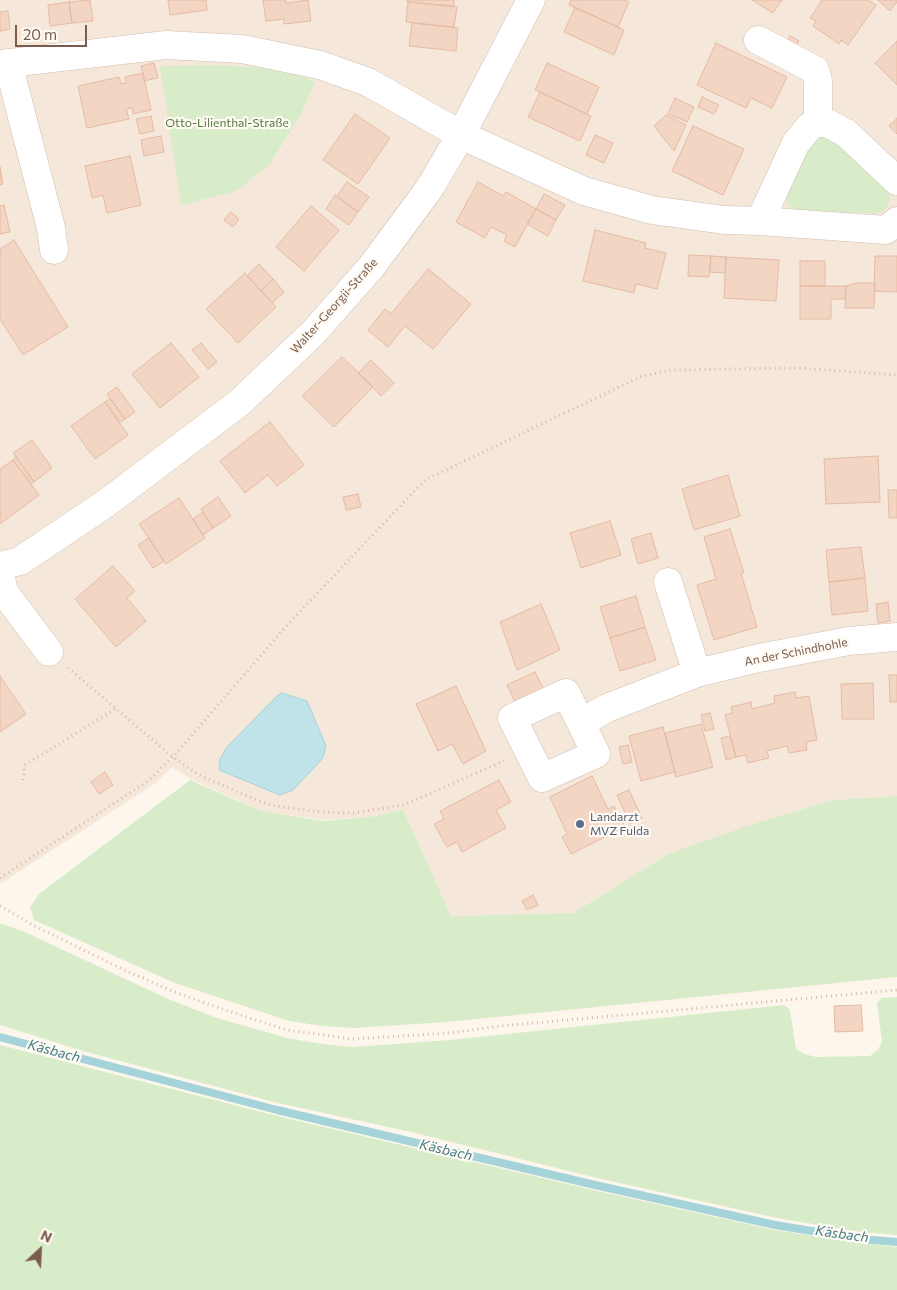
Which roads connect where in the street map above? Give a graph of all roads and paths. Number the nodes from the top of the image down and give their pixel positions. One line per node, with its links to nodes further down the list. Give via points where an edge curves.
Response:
1 (531, 0): 5 (street, Walter-Georgii-Straße)
2 (758, 40): 4 (street, via 815,70)
3 (4, 64): 5 (street, via 166,45 242,49 320,65 368,82); 9 (street, via 51,228)
4 (818, 123): 6 (street, via 827,123 846,132); 7 (street, via 810,126 796,143)
5 (461, 134): 7 (street, via 584,191 652,210 724,220); 11 (street, Walter-Georgii-Straße, via 429,189 372,266 313,333 246,396 105,504 20,561)
6 (897, 181)
7 (760, 221): 8 (street, via 886,230)
8 (897, 221)
9 (54, 250)
10 (897, 375): 20 (path, via 798,368 672,370 642,376 425,480 290,622)
11 (0, 566)
12 (0, 575): 15 (street, via 4,592)
13 (668, 582): 16 (street)
14 (897, 636): 16 (street, An der Schindhohle, via 840,643)
15 (49, 652): 17 (path)
16 (697, 673): 18 (street, An der Schindhohle, via 607,708)
17 (115, 709): 20 (path); 21 (path, via 25,765)
18 (581, 723): 19 (street, via 596,754 542,778); 19 (street, via 566,693 512,718)
19 (528, 751): 20 (path, via 404,805 354,813 293,809 262,802 199,775)
20 (172, 757): 22 (path, via 148,781)
21 (23, 780)
22 (0, 878)
23 (0, 906): 24 (path, via 116,966 213,1006 287,1030 352,1039 448,1033)
24 (897, 990)

